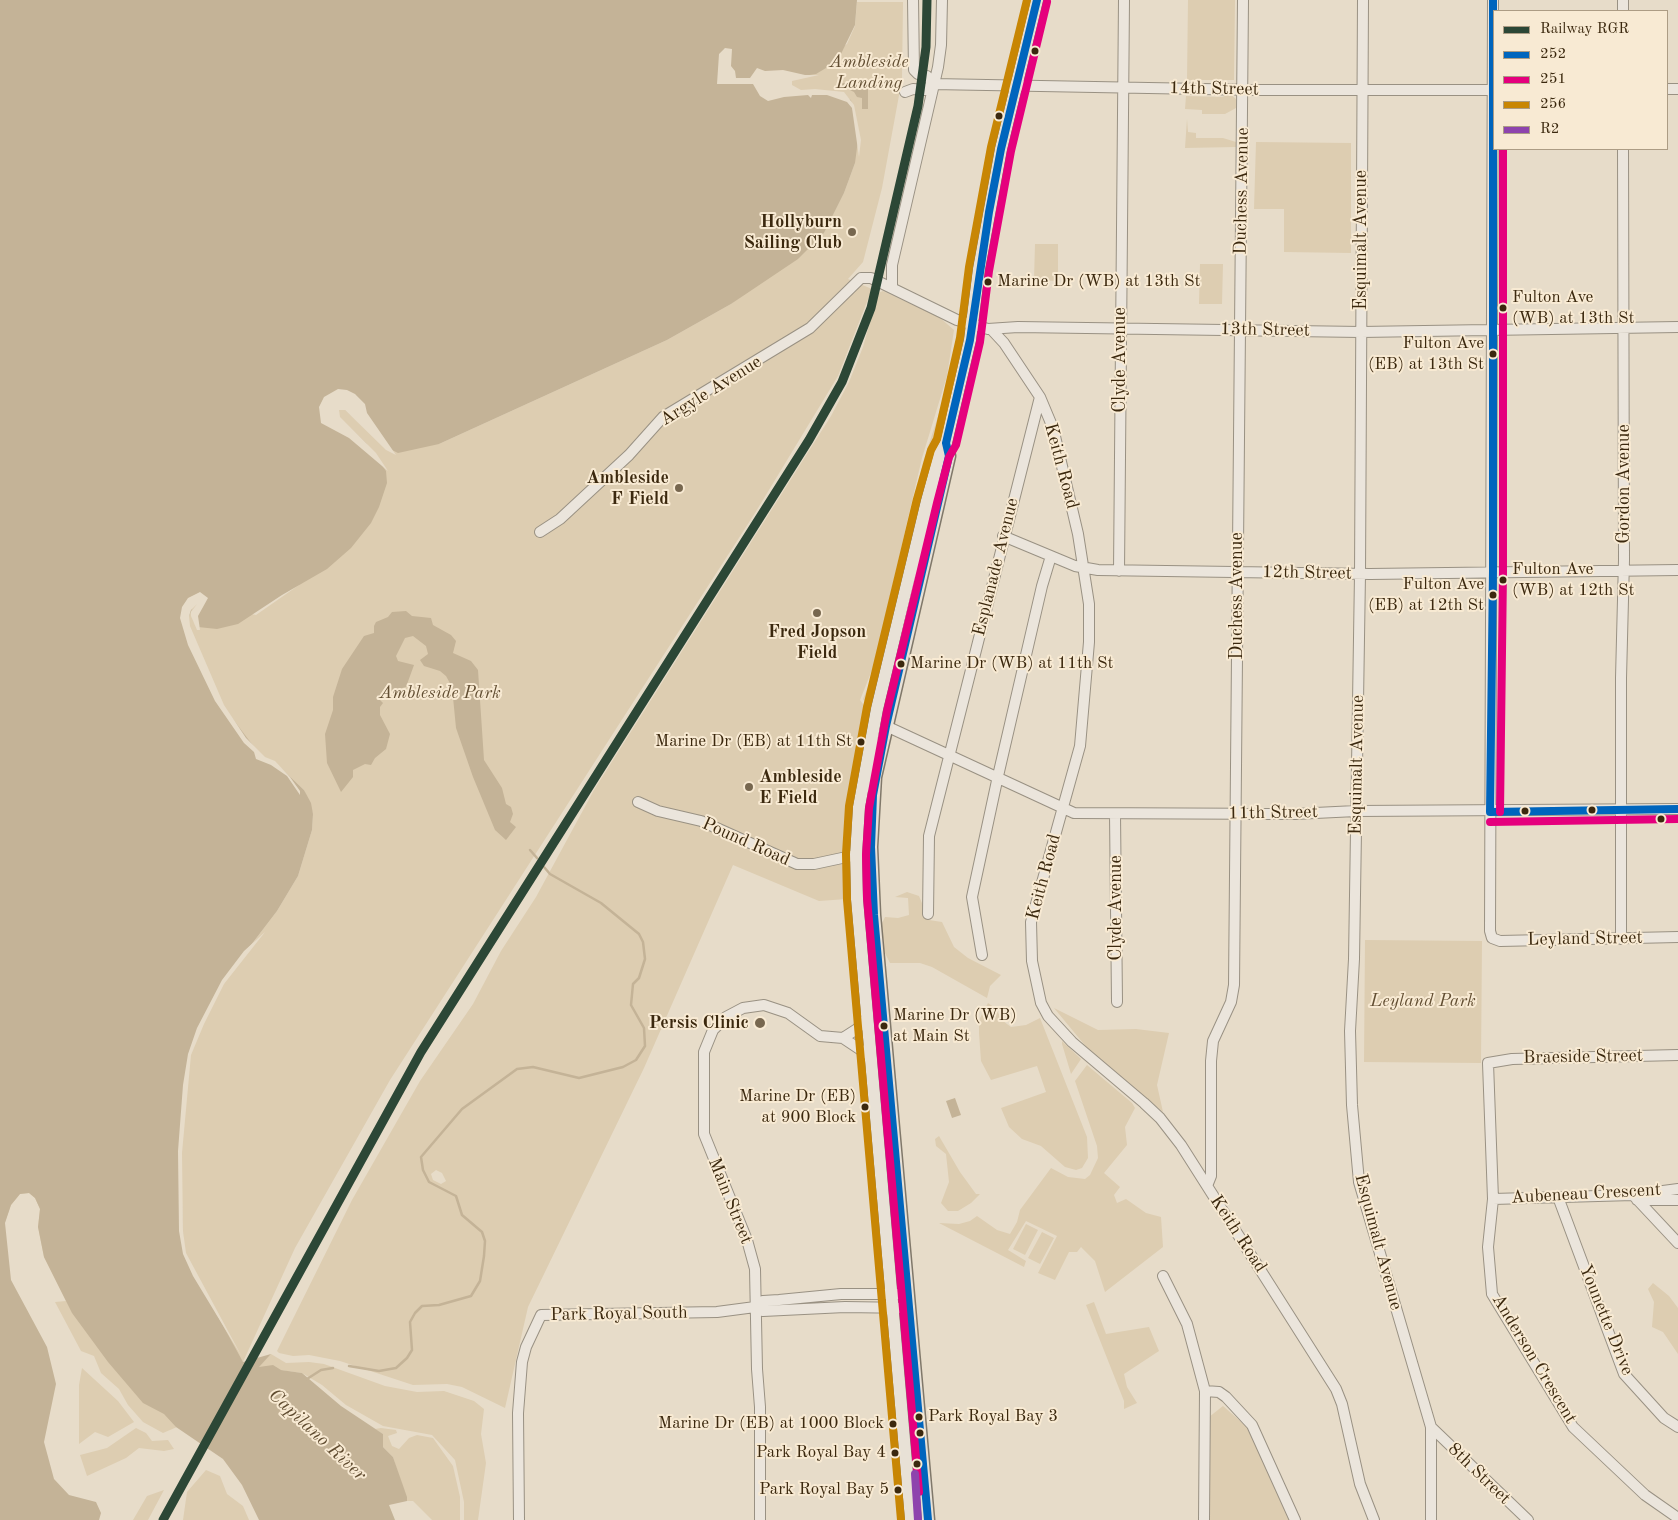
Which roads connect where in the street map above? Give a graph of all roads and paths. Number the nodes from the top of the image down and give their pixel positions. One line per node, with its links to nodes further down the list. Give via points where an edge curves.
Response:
1 (913, 0): 8 (street, via 914,70 927,76)
2 (942, 0): 8 (street, via 942,45)
3 (1037, 0): 9 (main road)
4 (1124, 0): 10 (street, Clyde Avenue)
5 (1243, 0): 11 (street, Duchess Avenue)
6 (1363, 0): 13 (street, Esquimalt Avenue)
7 (1493, 0): 12 (street)
8 (934, 84): 9 (street, 14th Street); 14 (street, via 924,90); 17 (street, via 892,265)
9 (1017, 86): 10 (street, 14th Street); 18 (main road, via 989,212)
10 (1123, 87): 11 (street, 14th Street); 22 (street, Clyde Avenue)
11 (1243, 89): 13 (street, 14th Street); 23 (street, Duchess Avenue)
12 (1493, 90): 13 (street, 14th Street); 24 (street)
13 (1362, 91): 25 (street, Esquimalt Avenue)
14 (905, 92)
15 (1623, 150): 20 (street, Gordon Avenue)
16 (864, 277): 17 (street, 13th Street); 28 (street, Argyle Avenue, via 810,328 663,418 629,455 560,519)
17 (892, 288): 18 (street, 13th Street)
18 (972, 326): 21 (street, 13th Street); 27 (main road)
19 (1678, 327): 20 (street, 13th Street)
20 (1624, 328): 24 (street, 13th Street); 33 (street, Gordon Avenue)
21 (991, 329): 22 (street, 13th Street); 26 (street, Keith Road)
22 (1120, 329): 23 (street, 13th Street); 32 (street, Clyde Avenue)
23 (1239, 330): 25 (street, 13th Street); 36 (street, Duchess Avenue)
24 (1493, 331): 25 (street, 13th Street); 35 (street)
25 (1361, 332): 37 (street, Esquimalt Avenue)
26 (1040, 397): 29 (street, Esplanade Avenue); 31 (street, Keith Road, via 1062,462)
27 (946, 443): 38 (main road, via 949,456); 49 (main road, via 940,453 927,501 876,714 859,807)
28 (540, 532)
29 (1004, 536): 30 (street, 12th Street); 39 (street, Esplanade Avenue)
30 (1051, 556): 31 (street, 12th Street); 40 (street)
31 (1082, 569): 32 (street, 12th Street); 42 (street, Keith Road, via 1089,604 1085,706 1080,746)
32 (1119, 570): 36 (street, 12th Street)
33 (1624, 570): 34 (street, 12th Street); 35 (street, 12th Street); 43 (street, Gordon Avenue)
34 (1678, 570)
35 (1492, 571): 37 (street, 12th Street); 46 (street)
36 (1237, 572): 37 (street, 12th Street); 48 (street, Duchess Avenue)
37 (1360, 574): 45 (street, Esquimalt Avenue)
38 (886, 726): 39 (street, 11th Street); 50 (main road, via 873,795)
39 (951, 754): 40 (street, 11th Street); 51 (street, Esplanade Avenue, via 929,836)
40 (998, 776): 42 (street, 11th Street); 54 (street, via 972,897)
41 (638, 802): 49 (street, Pound Road, via 658,811 701,821 797,864 814,864)
42 (1064, 809): 47 (street, 11th Street, via 1074,813); 61 (street, Keith Road, via 1031,922 1032,961 1041,1003 1048,1016 1072,1042 1160,1118)
43 (1621, 809): 44 (street, 11th Street); 46 (street, 11th Street); 53 (street, Gordon Avenue)
44 (1678, 809)
45 (1356, 811): 46 (street, 11th Street); 48 (street, 11th Street); 75 (street, Esquimalt Avenue, via 1350,1031 1359,1182)
46 (1490, 812): 53 (street, Leyland Street, via 1492,938)
47 (1116, 814): 48 (street, 11th Street); 55 (street, Clyde Avenue)
48 (1236, 814): 61 (street, Duchess Avenue, via 1234,985 1231,1002 1213,1040 1212,1176)
49 (856, 855): 50 (main road); 56 (main road)
50 (871, 866): 70 (main road)
51 (928, 914)
52 (1678, 938): 53 (street, Leyland Street)
53 (1621, 939)
54 (982, 955)
55 (1117, 1002)
56 (867, 1018): 57 (street); 59 (main road)
57 (843, 1038): 59 (street, Main Street); 71 (street, Main Street, via 820,1036 788,1013 764,1006 743,1008 726,1017 713,1030 705,1047 704,1134 753,1261)
58 (1678, 1055): 60 (street, Braeside Street, via 1512,1059)
59 (870, 1056): 69 (main road)
60 (1488, 1063): 65 (street, Anderson Crescent)
61 (1207, 1186): 84 (street, Keith Road, via 1336,1389 1360,1484)
62 (1678, 1189): 64 (street, Aubeneau Crescent)
63 (1558, 1197): 64 (street, Aubeneau Crescent); 65 (street, Aubeneau Crescent); 76 (street, Younette Drive, via 1624,1374 1664,1418)
64 (1635, 1198): 66 (street, Aubeneau Crescent); 67 (street)
65 (1493, 1199): 77 (street, Anderson Crescent, via 1488,1247 1492,1294 1573,1427 1645,1495)
66 (1678, 1200)
67 (1678, 1243)
68 (1163, 1276): 74 (street, via 1187,1324)
69 (892, 1294): 70 (street, Park Royal South); 71 (street, Park Royal South, via 841,1294 763,1301); 72 (main road)
70 (908, 1294): 73 (main road)
71 (755, 1307): 72 (street, Park Royal South, via 763,1311); 78 (street, Park Royal South, via 717,1312 541,1315 522,1362 518,1413); 79 (street, Main Street, via 760,1407)
72 (892, 1308): 73 (street, Park Royal South); 80 (main road)
73 (910, 1308): 81 (main road)
74 (1205, 1391): 82 (street); 83 (street, via 1219,1392 1226,1397 1252,1425)
75 (1431, 1427): 85 (street, Esquimalt Avenue); 86 (street, 8th Street)
76 (1678, 1427)
77 (1678, 1518)
78 (519, 1520)
79 (760, 1520)
80 (912, 1520)
81 (928, 1520)
82 (1204, 1520)
83 (1295, 1520)
84 (1374, 1520)
85 (1431, 1520)
86 (1528, 1520)

